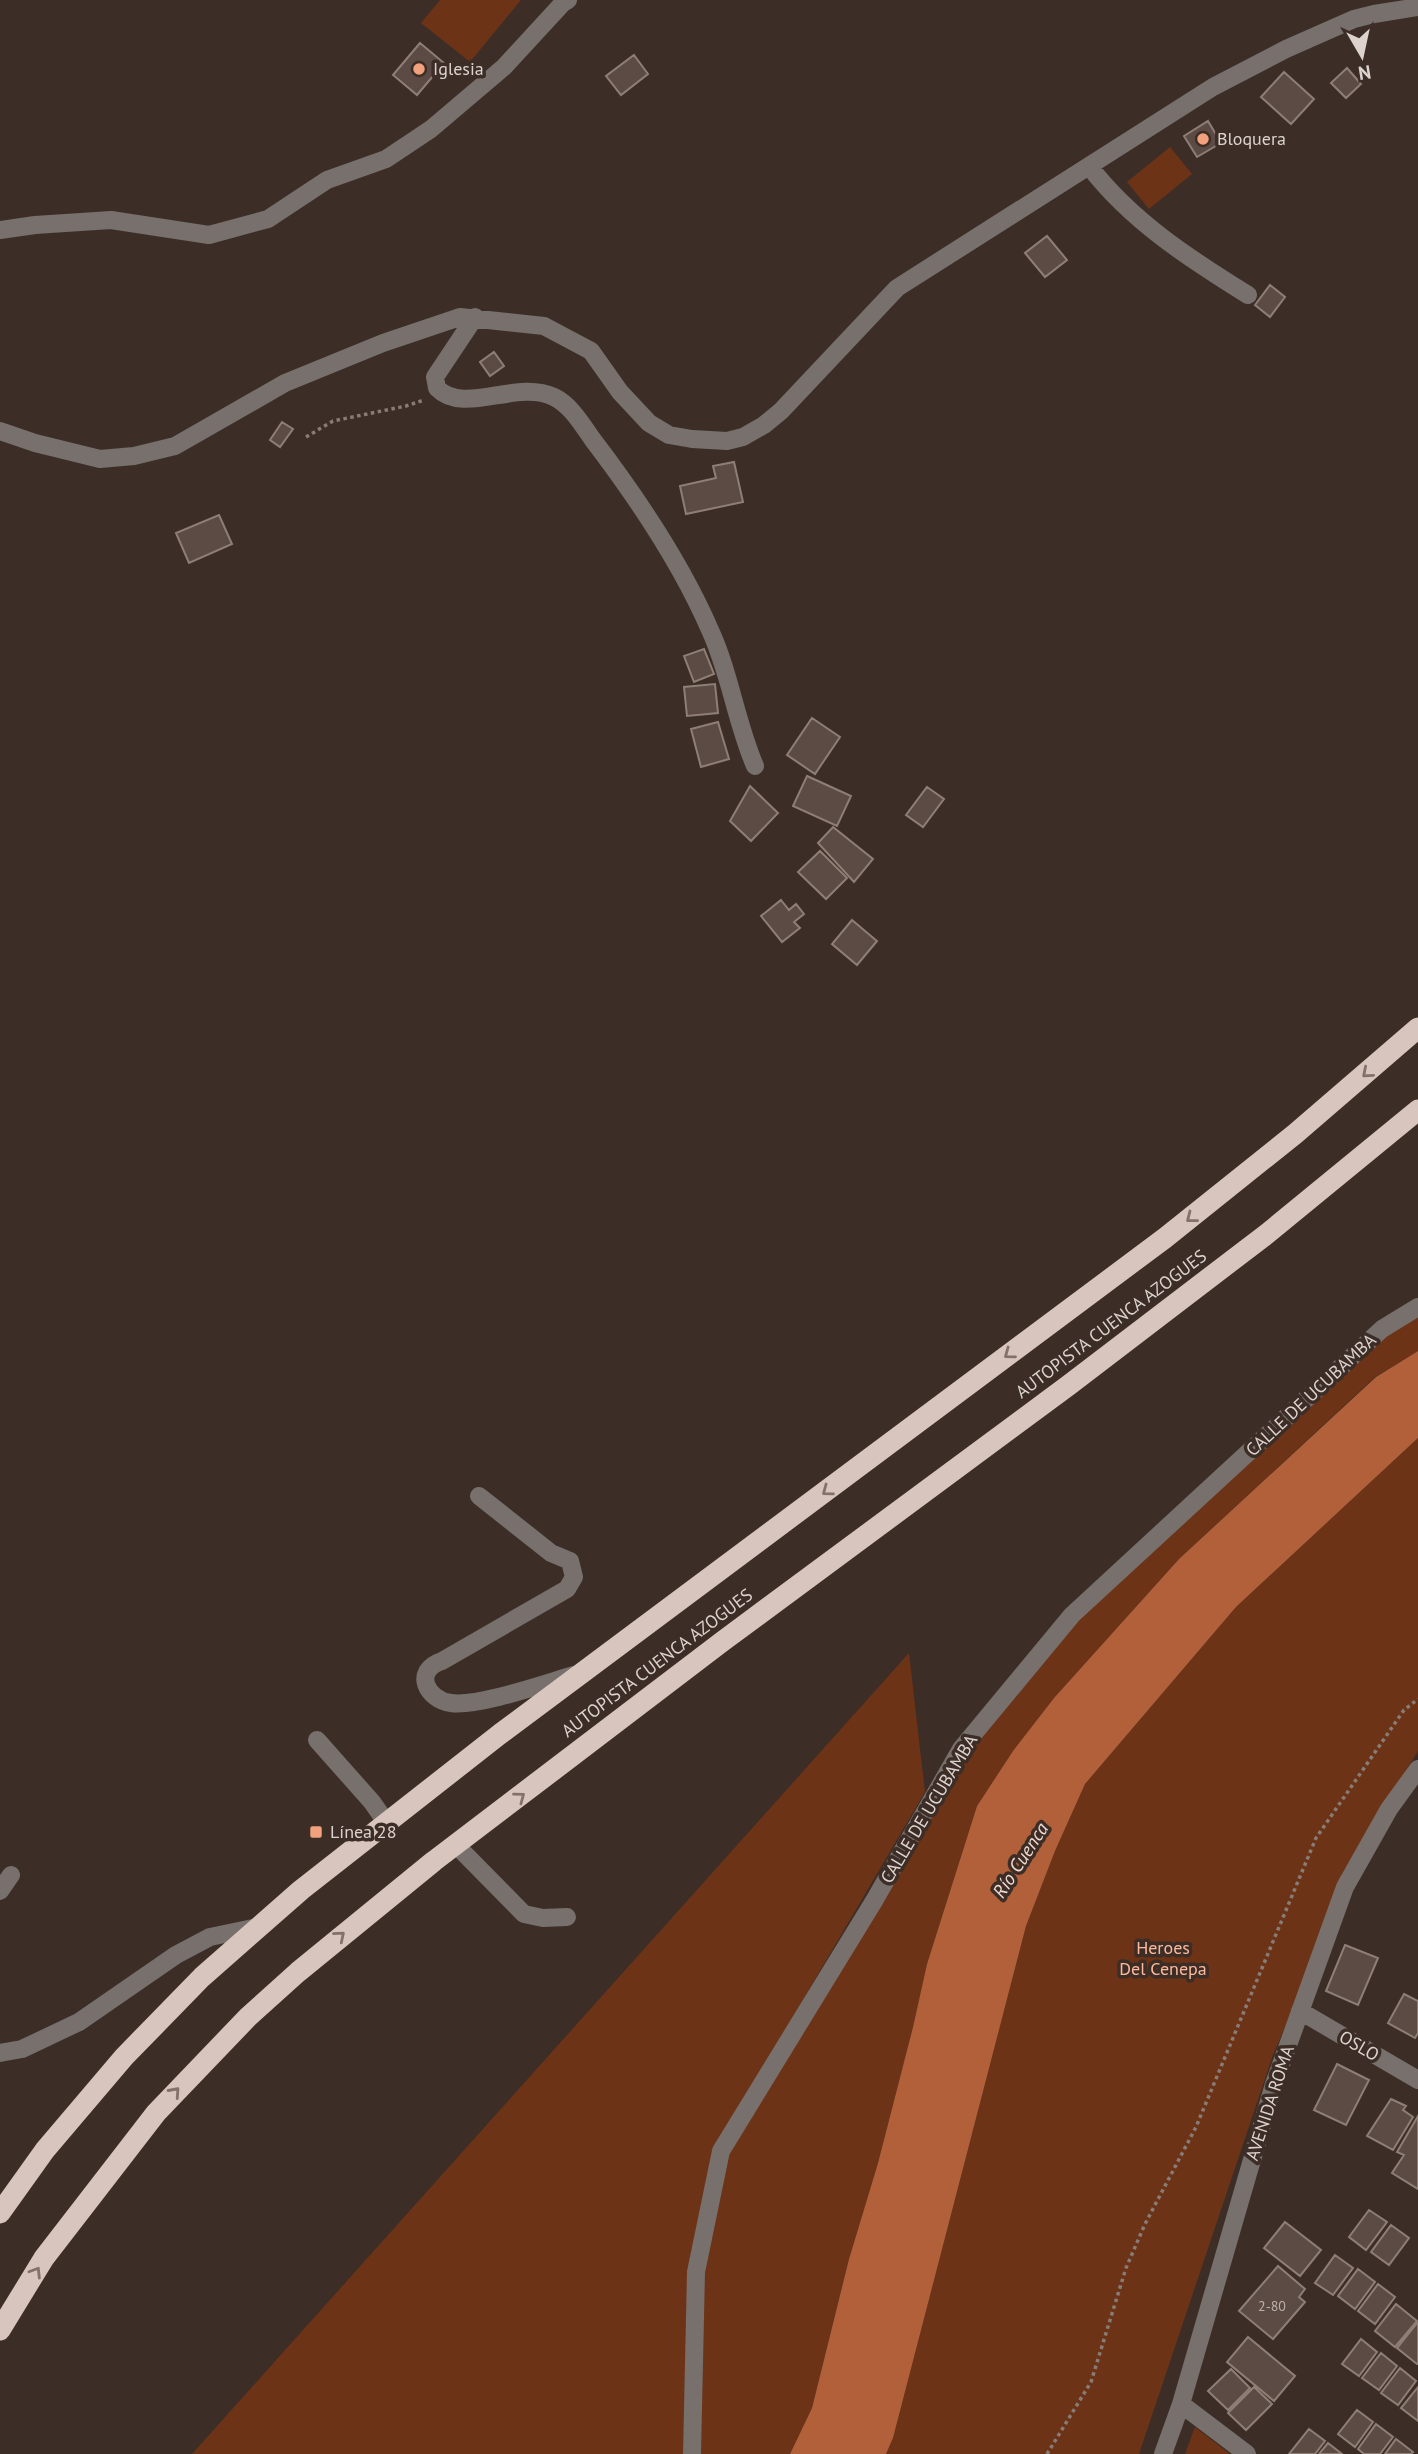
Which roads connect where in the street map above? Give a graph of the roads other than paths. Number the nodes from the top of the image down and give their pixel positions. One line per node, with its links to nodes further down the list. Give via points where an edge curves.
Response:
1 (568, 0): 4 (street, via 504,67 432,129 386,159 327,180 268,219 209,235 111,220)
2 (1418, 7): 3 (street, via 1354,19 1286,49 1213,88)
3 (1089, 166): 5 (street, via 1108,190 1179,252); 6 (street, via 897,288 781,411 743,437 712,441 669,435 649,424 591,351 544,326)
4 (0, 230)
5 (1248, 295)
6 (475, 317): 7 (street, via 460,317 383,343 285,383 175,446 134,456 100,459); 8 (street, via 435,377 438,388 465,400 527,390 555,398 573,414 613,466 682,573 711,632)
7 (0, 432)
8 (755, 766)
9 (1418, 1028): 13 (highway, AUTOPISTA CUENCA AZOGUES, one-way to 13, via 1185,1223)
10 (1418, 1110): 17 (highway, AUTOPISTA CUENCA AZOGUES, one-way to 10, via 1176,1304)
11 (1418, 1307): 28 (street, CALLE DE UCUBAMBA, via 1382,1329 1072,1615 961,1749 721,2151 696,2272)
12 (479, 1496): 13 (street, via 551,1553 570,1561 574,1577 566,1589 431,1665 425,1674 426,1687 450,1703 470,1702)
13 (581, 1673): 16 (highway, AUTOPISTA CUENCA AZOGUES)
14 (317, 1740): 16 (street)
15 (1418, 1769): 22 (street, AVENIDA ROMA, via 1389,1809 1345,1887)
16 (386, 1822): 21 (highway, AUTOPISTA CUENCA AZOGUES)
17 (456, 1845): 20 (street, via 524,1914); 26 (highway, AUTOPISTA CUENCA AZOGUES, one-way to 17, via 85,2202 191,2074 298,1972)
18 (12, 1875): 19 (street)
19 (0, 1891)
20 (567, 1917)
21 (258, 1927): 23 (street, via 210,1937 79,2022 22,2049); 25 (highway, AUTOPISTA CUENCA AZOGUES, via 163,2015 103,2079)
22 (1300, 2011): 24 (street, OSLO); 27 (street, AVENIDA ROMA, via 1274,2084)
23 (0, 2053)
24 (1418, 2080)
25 (0, 2213)
26 (0, 2330)
27 (1181, 2404): 29 (street, AVENIDA ROMA); 30 (street)
28 (692, 2454)
29 (1163, 2454)
30 (1247, 2454)

